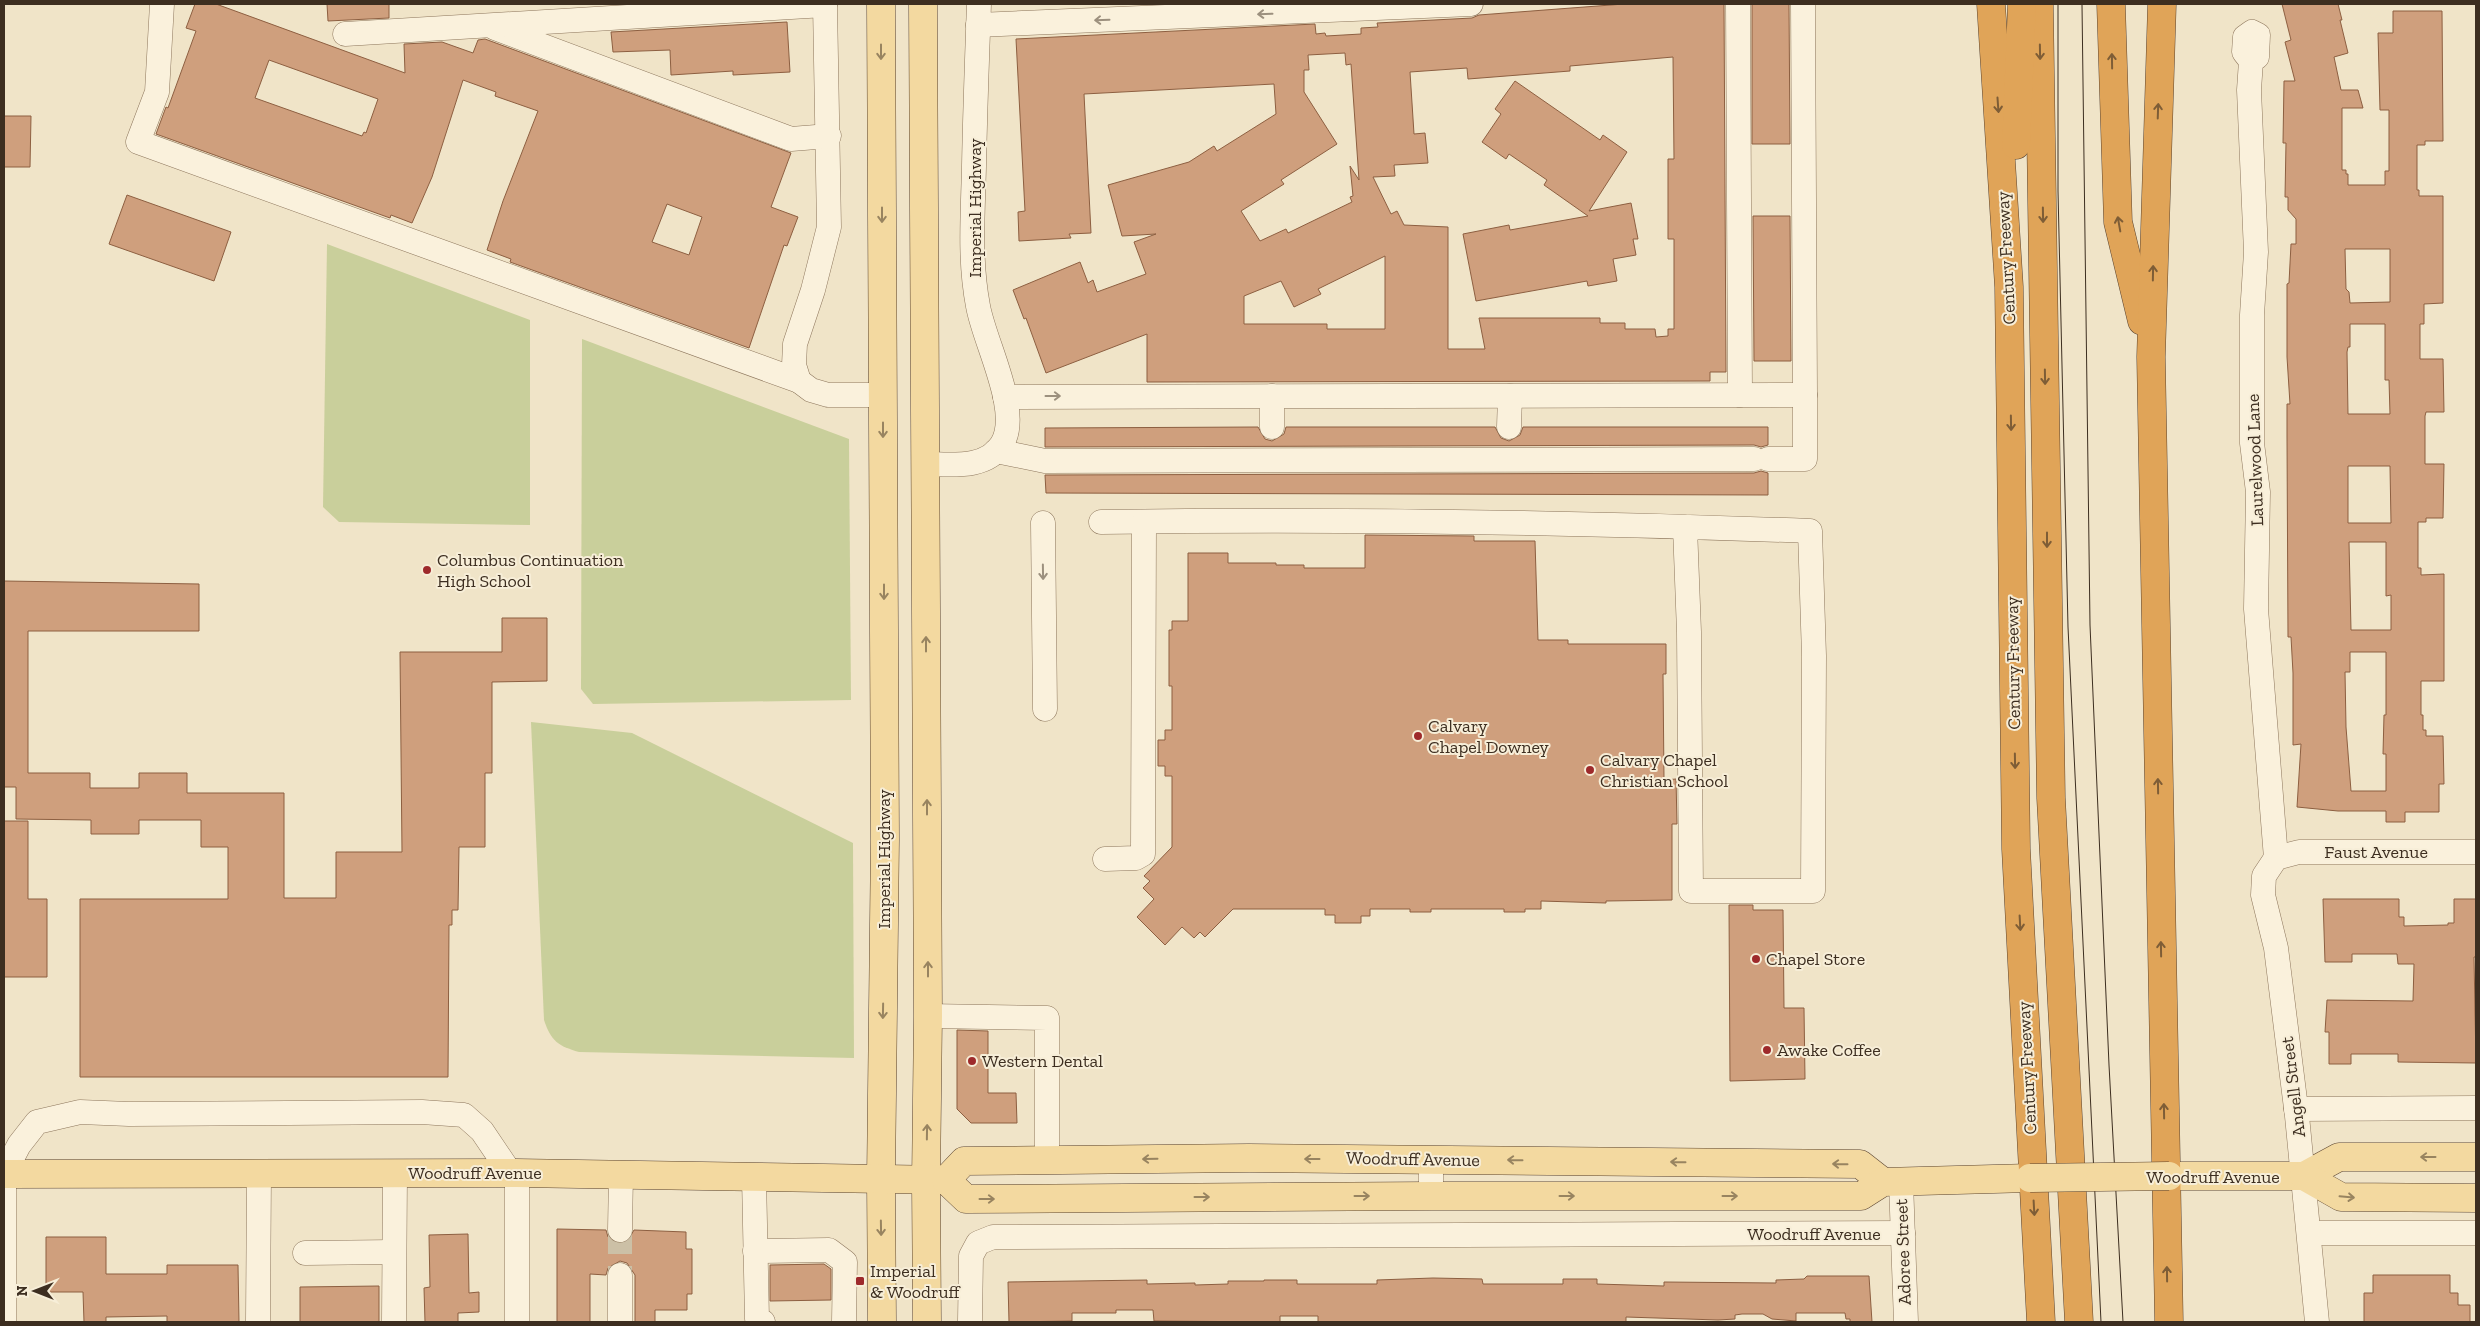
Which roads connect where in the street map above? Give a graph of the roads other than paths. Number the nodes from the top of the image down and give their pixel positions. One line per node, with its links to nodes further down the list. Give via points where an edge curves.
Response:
1 (162, 4): 20 (street, via 157,92 138,142)
2 (825, 4): 14 (street); 17 (street)
3 (881, 4): 21 (main road, Imperial Highway, one-way to 21)
4 (923, 4): 30 (main road)
5 (1471, 4): 13 (street, one-way to 13)
6 (1738, 4): 22 (street)
7 (1803, 4): 23 (street)
8 (1991, 4): 18 (highway, Century Freeway, one-way to 18)
9 (2022, 4): 18 (highway)
10 (2039, 4): 77 (highway, one-way to 77, via 2050,798)
11 (2111, 4): 19 (highway, one-way to 11, via 2118,222)
12 (2162, 4): 19 (highway, one-way to 12)
13 (978, 14): 26 (street, Imperial Highway, via 971,260 978,308)
14 (487, 25): 15 (street); 17 (street, via 792,139)
15 (345, 34)
16 (2250, 61): 37 (street, Laurelwood Lane, via 2256,252 2252,315 2252,443 2258,492 2256,610)
17 (829, 136): 20 (street, via 829,227 796,344 794,365)
18 (2009, 287): 76 (highway, Century Freeway, one-way to 76, via 2016,849)
19 (2151, 357): 78 (highway, one-way to 19)
20 (800, 381): 21 (street, via 811,390 828,395)
21 (882, 395): 52 (main road, Imperial Highway, one-way to 52, via 885,839)
22 (1740, 395): 23 (street); 25 (street)
23 (1805, 395): 29 (street, via 1805,459 1045,461)
24 (1272, 396): 25 (street); 26 (street, one-way to 24); 27 (street)
25 (1510, 396): 28 (street)
26 (1005, 397): 29 (street, Imperial Highway, via 1008,425)
27 (1272, 427)
28 (1509, 427)
29 (996, 452): 30 (street, via 975,462)
30 (925, 464): 39 (main road, one-way to 30)
31 (1101, 522): 32 (street)
32 (1144, 522): 34 (street, via 1390,521); 38 (street, via 1143,854 1136,858)
33 (1043, 523): 35 (street, one-way to 35)
34 (1685, 527): 34 (street, via 1810,531 1814,656 1813,890 1691,891)
35 (1045, 709)
36 (2476, 852): 37 (street, Faust Avenue, via 2299,852)
37 (2276, 858): 41 (street, Angell Street, via 2264,876 2263,895 2276,948)
38 (1105, 859)
39 (928, 1016): 43 (street, via 1047,1018); 53 (main road, one-way to 39)
40 (2476, 1108): 41 (street)
41 (2296, 1109): 50 (street, Angell Street)
42 (2476, 1157): 50 (main road, Woodruff Avenue, one-way to 50, via 2339,1157)
43 (1047, 1160): 44 (main road, Woodruff Avenue, one-way to 43); 53 (main road, Woodruff Avenue, via 964,1161)
44 (1431, 1160): 54 (main road, Woodruff Avenue, one-way to 44, via 1860,1164); 55 (street)
45 (259, 1173): 46 (main road, Woodruff Avenue); 47 (main road, Woodruff Avenue); 66 (street)
46 (395, 1173): 48 (main road, Woodruff Avenue); 63 (street)
47 (4, 1174): 48 (street, via 19,1145 37,1122 80,1112 422,1112 464,1115 482,1131); 65 (street)
48 (514, 1174): 49 (main road, Woodruff Avenue); 68 (street)
49 (620, 1174): 51 (main road, Woodruff Avenue); 57 (street)
50 (2304, 1176): 54 (main road, Woodruff Avenue, bridge); 56 (main road, Woodruff Avenue, one-way to 56, via 2341,1197); 59 (street, Angell Street)
51 (754, 1177): 52 (main road, Woodruff Avenue); 61 (street)
52 (881, 1179): 53 (main road, Woodruff Avenue); 72 (main road, Imperial Highway, one-way to 72)
53 (936, 1180): 55 (main road, Woodruff Avenue, one-way to 55, via 966,1199); 73 (main road)
54 (1892, 1182): 55 (main road, Woodruff Avenue, one-way to 54, via 1861,1196); 58 (street, Adoree Street)
55 (1431, 1196)
56 (2476, 1198)
57 (620, 1230)
58 (1902, 1233): 74 (street, Woodruff Avenue, via 993,1237 978,1243 972,1256); 75 (street, Adoree Street)
59 (2310, 1233): 60 (street); 79 (street, Angell Street)
60 (2476, 1233)
61 (755, 1251): 70 (street, via 757,1319); 71 (street, via 829,1250 845,1262)
62 (305, 1252): 63 (street)
63 (394, 1252): 67 (street)
64 (620, 1275): 69 (street)
65 (4, 1322)
66 (258, 1322)
67 (394, 1322)
68 (518, 1322)
69 (620, 1322)
70 (763, 1322)
71 (844, 1322)
72 (882, 1322)
73 (928, 1322)
74 (970, 1322)
75 (1906, 1322)
76 (2041, 1322)
77 (2079, 1322)
78 (2169, 1322)
79 (2317, 1322)

